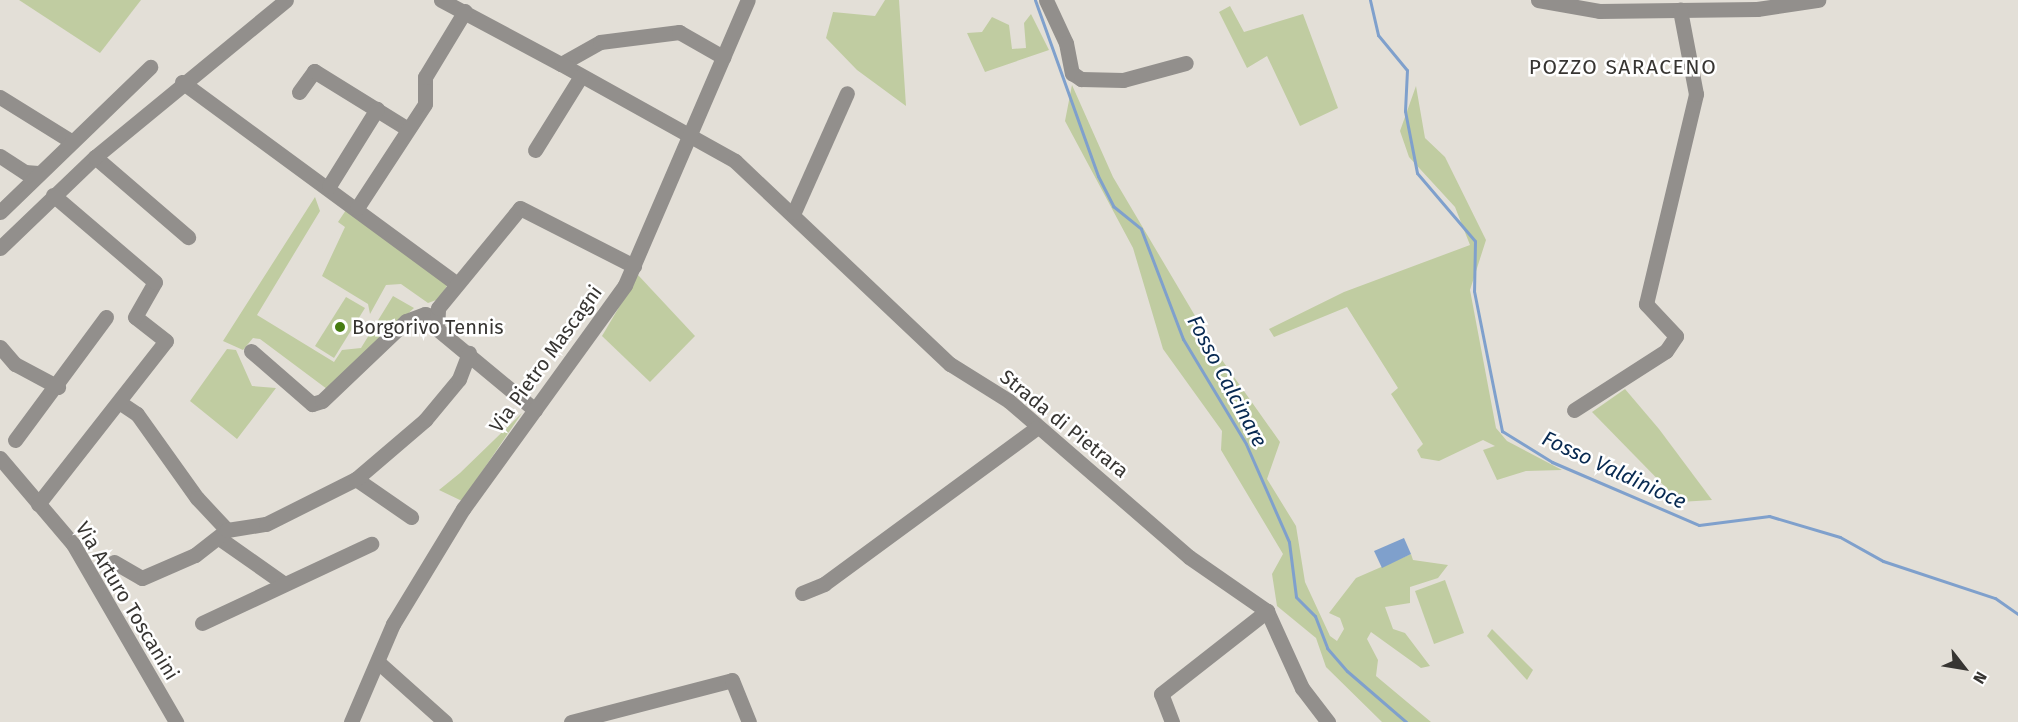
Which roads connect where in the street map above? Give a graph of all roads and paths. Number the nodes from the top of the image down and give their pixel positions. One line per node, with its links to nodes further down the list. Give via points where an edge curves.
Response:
1 (286, 0): 14 (street)
2 (443, 0): 8 (street, Strada di Pietrara)
3 (748, 0): 9 (street, Via Pietro Mascagni)
4 (1046, 0): 10 (street, via 1066,44 1072,73 1081,79 1123,80)
5 (1538, 0): 7 (street, via 1599,11)
6 (1818, 0): 7 (street, via 1757,9)
7 (1680, 10): 43 (street, via 1696,94 1646,303 1676,336 1666,351)
8 (465, 11): 11 (street, Strada di Pietrara); 19 (street, via 424,77 425,104)
9 (723, 57): 11 (street, via 679,32 600,42); 20 (street, Via Pietro Mascagni)
10 (1186, 63)
11 (561, 64): 13 (street, Strada di Pietrara)
12 (150, 67): 21 (street)
13 (580, 76): 20 (street, Strada di Pietrara); 22 (street)
14 (182, 82): 24 (street); 26 (street)
15 (299, 92): 18 (street, via 314,71)
16 (847, 93): 30 (street)
17 (0, 97): 21 (street)
18 (377, 109): 19 (street); 26 (street)
19 (408, 129): 28 (street)
20 (687, 137): 30 (street, Strada di Pietrara, via 735,161); 33 (street, Via Pietro Mascagni)
21 (70, 141): 25 (street)
22 (535, 150)
23 (0, 156): 25 (street, via 25,172)
24 (95, 157): 27 (street); 31 (street)
25 (38, 173): 29 (street)
26 (329, 186): 28 (street)
27 (53, 195): 32 (street); 41 (street, via 155,282 150,298 135,317 166,341)
28 (357, 208): 34 (street)
29 (0, 212)
30 (794, 212): 44 (street, Strada di Pietrara, via 950,364 1010,401)
31 (189, 237)
32 (0, 248)
33 (634, 266): 34 (street, via 520,208); 42 (street, Via Pietro Mascagni, via 603,321)
34 (457, 284): 36 (street)
35 (106, 317): 40 (street)
36 (434, 317): 38 (street, via 425,314 406,321 322,401 312,404); 39 (street, via 437,329)
37 (0, 347): 40 (street, via 15,364)
38 (251, 351)
39 (469, 353): 42 (street); 47 (street, via 459,379 425,420)
40 (58, 387): 45 (street)
41 (122, 404): 48 (street); 50 (street, via 137,414)
42 (535, 410): 57 (street, Via Pietro Mascagni, via 464,509 393,624)
43 (1574, 410)
44 (1036, 428): 54 (street, via 824,584); 55 (street, Strada di Pietrara, via 1189,557)
45 (15, 440)
46 (0, 458): 48 (street, Via Arturo Toscanini)
47 (356, 479): 49 (street); 50 (street, via 266,525)
48 (38, 504): 58 (street, Via Arturo Toscanini, via 73,544)
49 (411, 518)
50 (223, 534): 52 (street, via 195,555 142,578); 53 (street)
51 (371, 544): 53 (street)
52 (114, 562)
53 (283, 583): 56 (street)
54 (802, 592)
55 (1267, 611): 63 (street, via 1161,694); 64 (street, via 1302,688)
56 (202, 623)
57 (378, 662): 59 (street, Via Pietro Mascagni); 60 (street)
58 (176, 722)
59 (351, 722)
60 (445, 722)
61 (571, 722): 62 (street, via 732,680)
62 (749, 722)
63 (1172, 722)
64 (1328, 722)

